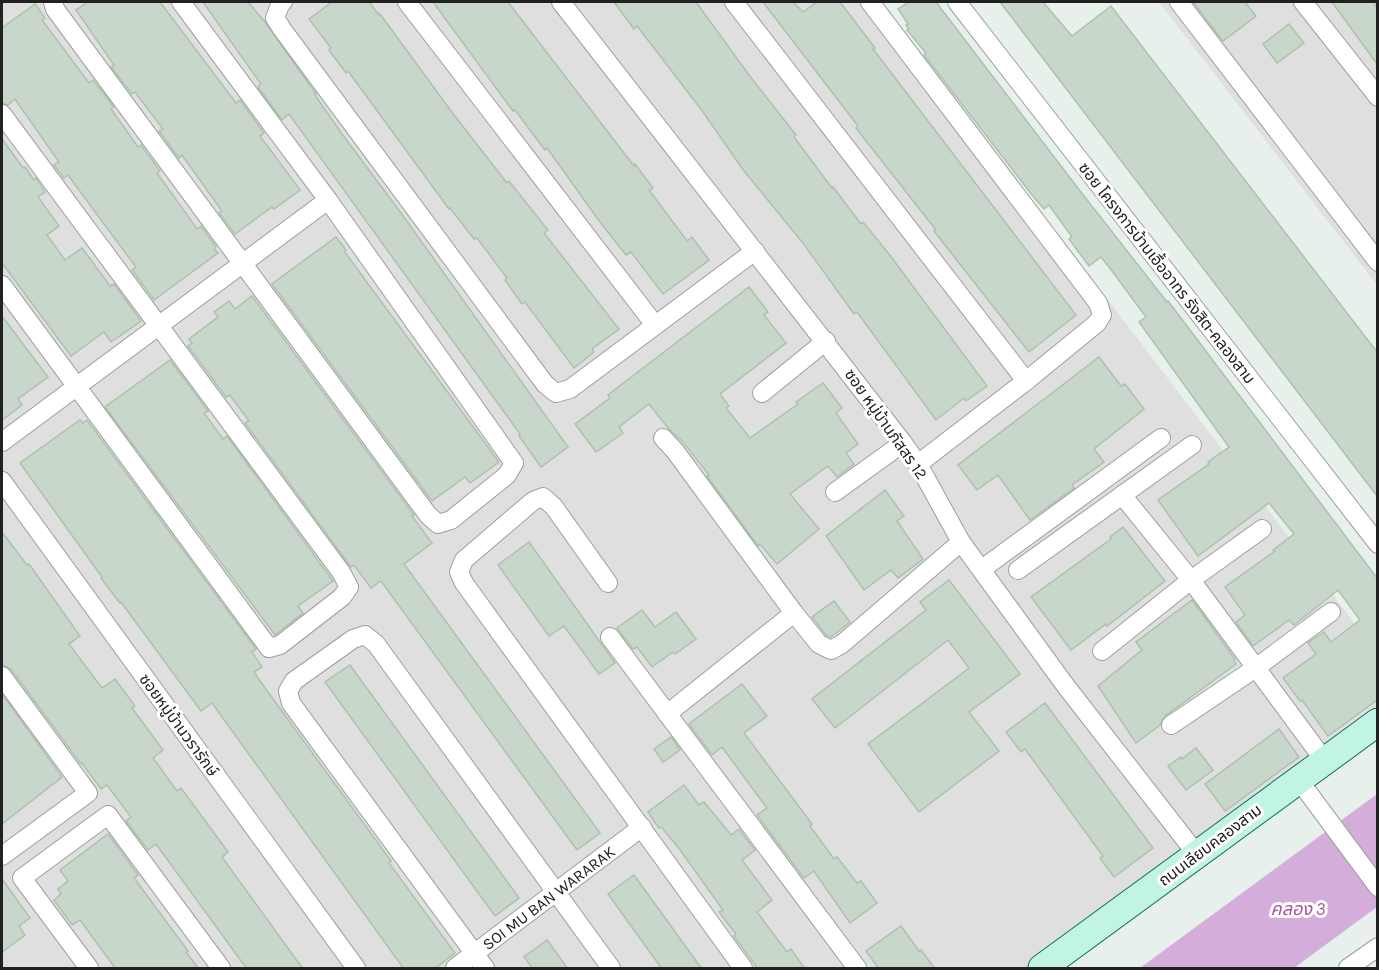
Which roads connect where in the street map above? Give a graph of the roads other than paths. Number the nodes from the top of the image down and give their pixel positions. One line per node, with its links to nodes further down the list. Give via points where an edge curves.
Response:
1 (53, 2): 16 (street)
2 (181, 2): 13 (street)
3 (283, 2): 18 (street, via 275,18 282,29 545,384 556,393 570,390)
4 (407, 2): 18 (street)
5 (561, 2): 14 (street, ซอย หมู่บ้านภัสสร 12)
6 (734, 2): 21 (street)
7 (870, 2): 21 (street, via 1098,303 1102,315 1096,323)
8 (957, 2): 35 (street, ซอย โครงการบ้านเอื้ออาทร รังสิต-คลองสาม)
9 (1179, 2): 15 (street)
10 (1303, 2): 11 (street)
11 (1377, 97)
12 (2, 114): 19 (street)
13 (328, 200): 16 (street); 16 (street, via 514,463 507,475 451,520 438,524 428,515)
14 (755, 250): 18 (street); 20 (street, ซอย หมู่บ้านภัสสร 12)
15 (1377, 262)
16 (243, 263): 19 (street)
17 (2, 285): 22 (street)
18 (655, 325)
19 (157, 326): 22 (street); 22 (street, via 349,587 342,597 280,645 269,648 262,640)
20 (826, 341): 23 (street); 27 (street, ซอย หมู่บ้านภัสสร 12)
21 (1026, 381): 29 (street)
22 (76, 386): 26 (street)
23 (762, 393)
24 (663, 438): 41 (street)
25 (1161, 438): 36 (street)
26 (2, 442)
27 (903, 443): 29 (street, ซอย หมู่บ้านภัสสร 12); 31 (street)
28 (1192, 445): 32 (street)
29 (918, 464): 34 (street, ซอย หมู่บ้านภัสสร 12)
30 (2, 481): 60 (street, ซอยหมู่บ้านวรารักษ์)
31 (835, 492)
32 (1122, 495): 37 (street); 38 (street)
33 (1262, 529): 38 (street)
34 (962, 542): 36 (street, ซอย หมู่บ้านภัสสร 12); 41 (street, via 831,650 819,644)
35 (1377, 544)
36 (982, 569): 53 (street, ซอย หมู่บ้านภัสสร 12)
37 (1018, 570)
38 (1191, 580): 43 (street); 44 (street)
39 (608, 583): 51 (street, via 543,497 533,501 464,560 459,572)
40 (1330, 612): 44 (street)
41 (794, 613): 46 (street)
42 (610, 637): 46 (street)
43 (1102, 651)
44 (1257, 667): 48 (street); 49 (street)
45 (2, 676): 52 (street, via 88,793)
46 (667, 714): 65 (street)
47 (1377, 722): 49 (main road, ถนนเลียบคลองสาม)
48 (1171, 725)
49 (1324, 760): 50 (main road, ถนนเลียบคลองสาม)
50 (1298, 779): 53 (main road, ถนนเลียบคลองสาม); 54 (street)
51 (642, 827): 55 (street, SOI MU BAN WARARAK); 64 (street)
52 (2, 856)
53 (1198, 856): 66 (main road, ถนนเลียบคลองสาม)
54 (1377, 887)
55 (556, 892): 57 (street, SOI MU BAN WARARAK); 57 (street, via 376,644 365,635 353,639 294,681 288,691 291,703); 63 (street)
56 (1377, 947): 67 (street)
57 (474, 954): 61 (street, SOI MU BAN WARARAK); 62 (street)
58 (89, 969): 59 (street, via 22,878 108,815)
59 (221, 969)
60 (356, 969)
61 (455, 969)
62 (485, 969)
63 (611, 969)
64 (743, 969)
65 (857, 969)
66 (1042, 969)
67 (1348, 969)

